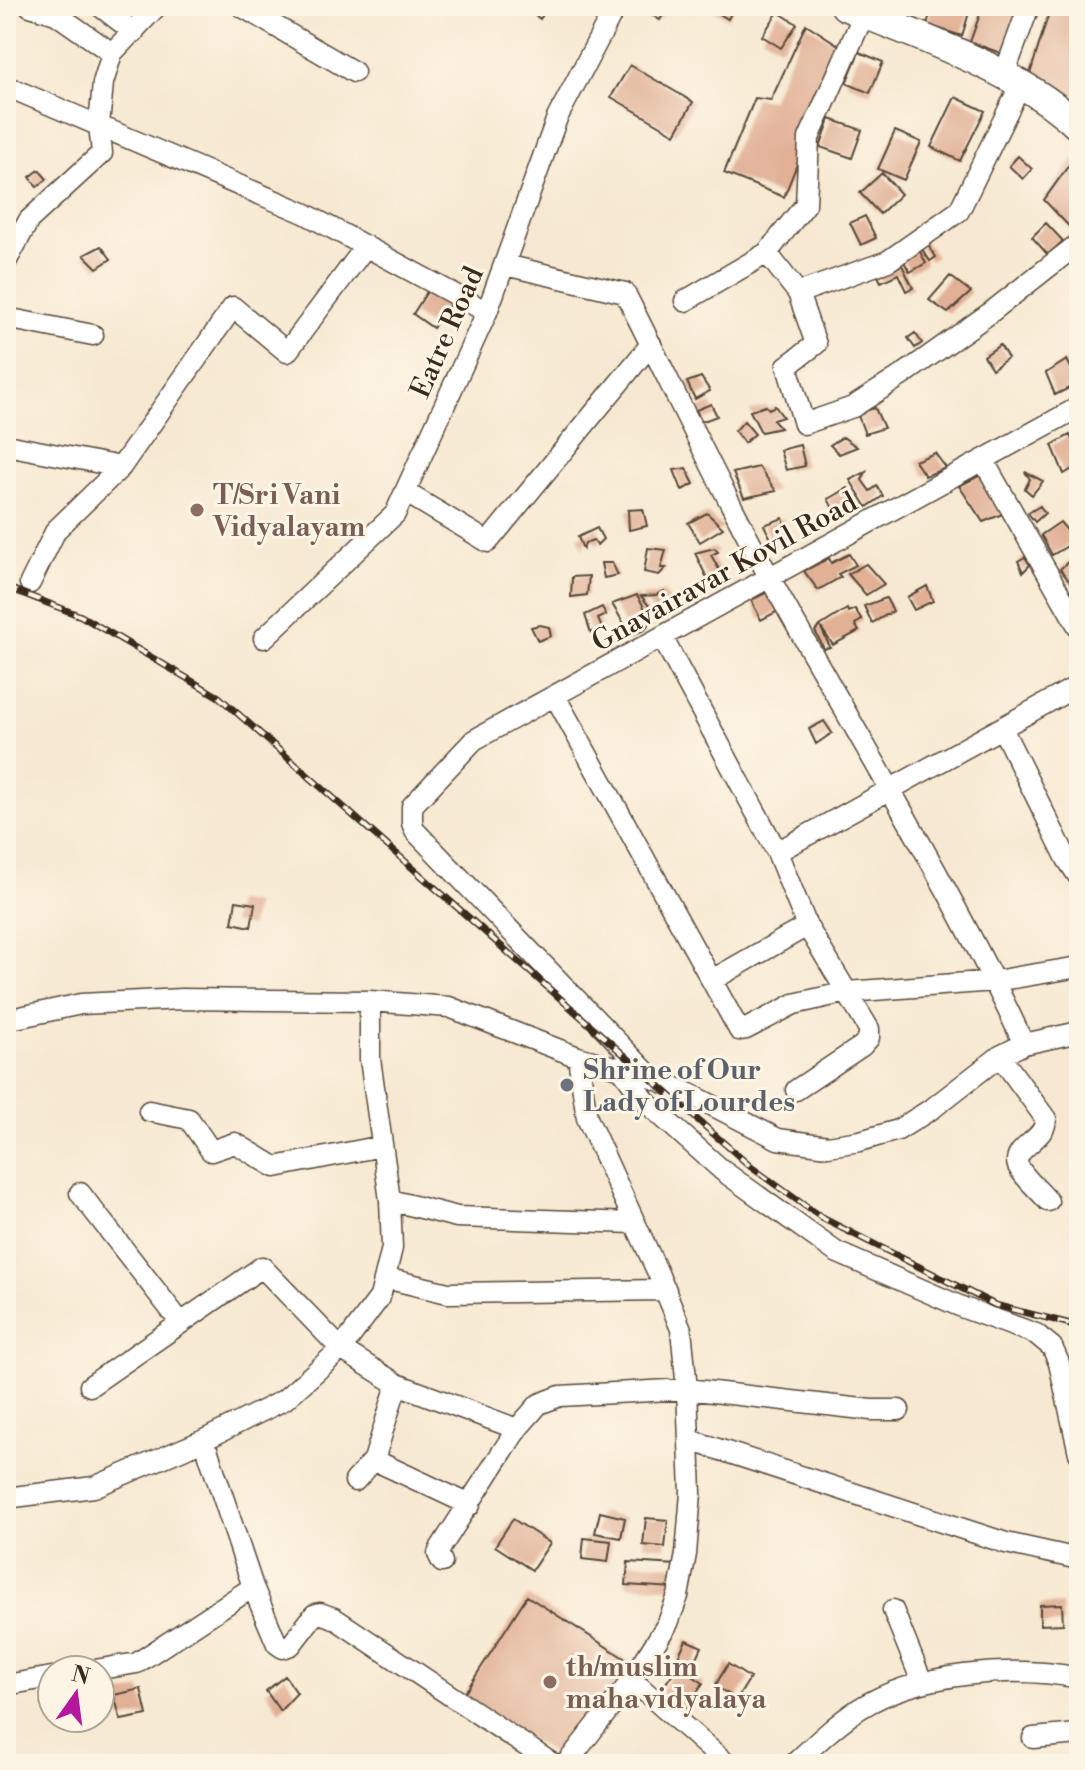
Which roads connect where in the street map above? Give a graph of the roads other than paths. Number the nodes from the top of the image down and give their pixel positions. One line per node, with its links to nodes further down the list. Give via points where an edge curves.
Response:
1 (30, 6): 9 (street, via 56,14)
2 (100, 6): 8 (street)
3 (157, 6): 8 (street)
4 (241, 6): 10 (street)
5 (616, 6): 19 (street, Eatre Road, via 557,118)
6 (1029, 6): 11 (street)
7 (856, 9): 11 (highway); 17 (street, via 809,138 806,204)
8 (134, 32): 9 (street)
9 (112, 53): 13 (street)
10 (354, 72)
11 (1013, 80): 14 (highway); 20 (street, via 959,211 888,261)
12 (6, 86): 13 (street)
13 (99, 125): 16 (street, via 304,213); 18 (street, via 102,153 29,220)
14 (1079, 127)
15 (1079, 243): 20 (street, via 904,374 853,407 804,424 787,366 816,344)
16 (366, 246): 22 (street); 29 (street, via 287,352 233,307)
17 (767, 253): 20 (street); 21 (street)
18 (6, 262)
19 (505, 265): 22 (street, Eatre Road); 25 (street, via 625,293)
20 (798, 293)
21 (685, 301)
22 (487, 312): 30 (street, Eatre Road)
23 (6, 318): 24 (street)
24 (93, 335)
25 (651, 344): 30 (street, via 488,542); 31 (street)
26 (1078, 410): 28 (street, Gnavairavar Kovil Road)
27 (6, 445): 29 (street)
28 (983, 460): 31 (street, Gnavairavar Kovil Road); 33 (street)
29 (121, 467): 32 (street, via 56,530)
30 (405, 492): 35 (street, Eatre Road, via 395,514)
31 (770, 578): 34 (street, Gnavairavar Kovil Road); 39 (street)
32 (30, 583)
33 (1079, 628)
34 (662, 637): 37 (street, Gnavairavar Kovil Road); 40 (street)
35 (264, 638)
36 (1079, 685): 38 (street)
37 (555, 696): 44 (street); 54 (street, Gnavairavar Kovil Road, via 474,740 412,806 412,823)
38 (1002, 728): 39 (street); 41 (street)
39 (891, 789): 40 (street); 45 (street)
40 (777, 852): 42 (street)
41 (1079, 877)
42 (807, 926): 44 (street); 46 (street)
43 (1079, 967): 45 (street)
44 (712, 980): 46 (street, via 739,1030 794,1004)
45 (995, 981): 46 (street); 50 (street)
46 (847, 992): 55 (street, via 869,1038)
47 (370, 1001): 48 (street, via 81,1004); 52 (street, via 449,1007); 57 (street, via 370,1059)
48 (6, 1020)
49 (1079, 1032): 50 (street)
50 (1024, 1044): 51 (street)
51 (1000, 1056): 54 (street, via 898,1130 828,1146 778,1139); 60 (street, via 1046,1119 1042,1133 1017,1160)
52 (578, 1057): 53 (street); 61 (street, via 587,1118)
53 (620, 1067): 54 (street); 73 (street, via 648,1104 723,1171 836,1252 1036,1334 1052,1347)
54 (651, 1077)
55 (796, 1090)
56 (149, 1111): 57 (street, via 189,1119 211,1151 235,1143 275,1167)
57 (382, 1146): 59 (street)
58 (80, 1193): 64 (street)
59 (390, 1200): 61 (street, via 457,1217); 62 (street, via 392,1248)
60 (1048, 1201)
61 (634, 1223): 63 (street)
62 (385, 1278): 63 (street, via 448,1293); 65 (street, via 380,1297)
63 (666, 1290): 68 (street, via 681,1329)
64 (181, 1323): 65 (street, via 262,1267); 67 (street)
65 (341, 1349): 66 (street); 71 (street, via 284,1400)
66 (397, 1384): 70 (street); 74 (street)
67 (90, 1386)
68 (687, 1389): 69 (street); 70 (street, via 560,1396 539,1404); 72 (street)
69 (899, 1410)
70 (517, 1429): 77 (street)
71 (204, 1440): 76 (street, via 94,1487); 80 (street)
72 (690, 1440): 78 (street, via 1006,1543); 85 (street, via 691,1493 678,1596 668,1623)
73 (1079, 1453)
74 (374, 1460): 75 (street); 77 (street)
75 (355, 1481)
76 (6, 1498)
77 (470, 1505): 79 (street, via 441,1547)
78 (1079, 1559)
79 (442, 1562)
80 (253, 1587): 82 (street, via 137,1663); 90 (street, via 283,1648 314,1615 334,1618)
81 (893, 1610): 86 (street)
82 (116, 1666)
83 (1079, 1678): 86 (street, via 993,1674)
84 (36, 1680): 87 (street)
85 (632, 1680): 91 (street); 92 (street)
86 (922, 1682): 93 (street, via 860,1708)
87 (6, 1685)
88 (1079, 1734): 89 (street)
89 (1033, 1738)
90 (553, 1764)
91 (566, 1764)
92 (727, 1764)
93 (794, 1764)

